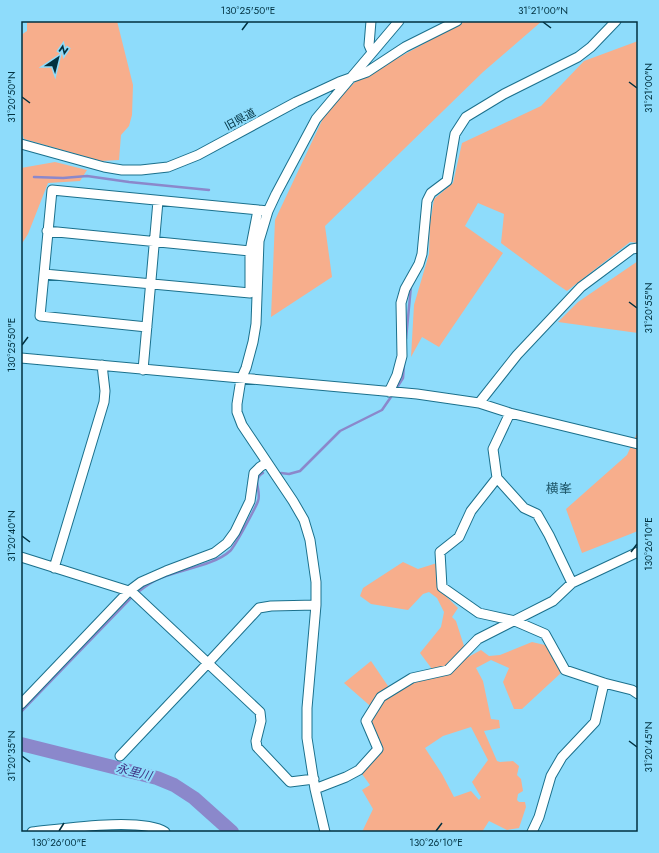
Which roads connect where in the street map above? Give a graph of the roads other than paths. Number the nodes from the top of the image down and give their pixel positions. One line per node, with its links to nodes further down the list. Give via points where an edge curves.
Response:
1 (371, 21): 5 (street, via 369,45)
2 (399, 21): 5 (street)
3 (457, 21): 6 (street, 旧県道, via 405,48 367,72)
4 (616, 21): 22 (street, via 578,57 477,110 466,118 455,134 447,181 431,192 426,201 422,254 401,303 402,356)
5 (372, 52): 6 (street)
6 (351, 78): 7 (street, 旧県道, via 296,102 198,155 168,167 122,170); 10 (street, via 316,119)
7 (21, 144)
8 (158, 201): 9 (street); 11 (street, via 52,190); 12 (street)
9 (258, 210): 10 (street); 14 (street)
10 (268, 211): 21 (street, via 259,241 254,342)
11 (47, 231): 12 (street); 15 (street)
12 (155, 242): 14 (street); 16 (street)
13 (638, 248): 23 (street, via 632,249 581,287 517,355)
14 (250, 251): 16 (street, via 250,293)
15 (44, 274): 16 (street); 17 (street, via 40,316)
16 (151, 284): 17 (street)
17 (147, 327): 20 (street)
18 (21, 358): 19 (street)
19 (102, 365): 20 (street); 30 (street, via 104,402)
20 (143, 370): 21 (street)
21 (241, 379): 22 (street); 26 (street, via 237,404 239,419)
22 (393, 393): 23 (street)
23 (479, 403): 24 (street)
24 (510, 413): 25 (street); 27 (street, via 493,449)
25 (638, 444)
26 (266, 463): 32 (street, via 254,473 250,501 227,543 214,553 141,582); 33 (street, via 304,520 310,540 316,582)
27 (497, 478): 31 (street, via 524,508 537,514); 34 (street, via 471,511 459,537 440,552 442,587 479,613)
28 (638, 552): 31 (street)
29 (21, 557): 30 (street)
30 (54, 568): 32 (street)
31 (572, 583): 34 (street, via 553,601)
32 (132, 593): 35 (street); 38 (street)
33 (316, 605): 35 (street, via 259,608); 40 (street, via 307,708 307,738)
34 (515, 621): 36 (street, via 545,634 565,670); 41 (street, via 478,639 448,670 412,678 381,697 366,721 378,749 359,770)
35 (208, 663): 39 (street); 40 (street, via 260,712 257,747 285,778 290,782)
36 (604, 683): 37 (street); 45 (street, via 595,722 562,757 551,776)
37 (638, 694)
38 (21, 704)
39 (120, 756)
40 (314, 779): 41 (street)
41 (316, 789): 44 (street)
42 (32, 832): 43 (street, via 122,824 150,827)
43 (165, 832)
44 (325, 832)
45 (532, 832)

